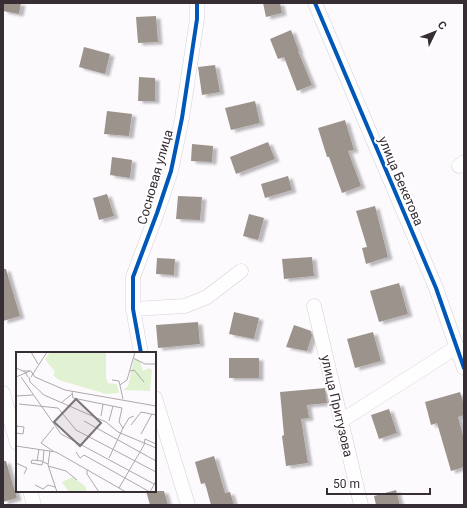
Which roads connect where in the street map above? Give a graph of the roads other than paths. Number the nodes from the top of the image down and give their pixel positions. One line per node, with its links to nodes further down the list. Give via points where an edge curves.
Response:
1 (197, 3): 5 (street, Сосновая улица, via 197,19 182,118 168,178 133,277)
2 (315, 3): 6 (street, улица Бекетова, via 436,288)
3 (241, 271): 5 (street, via 207,297 185,306)
4 (314, 306): 11 (street, улица Притузова)
5 (133, 309): 7 (street, Сосновая улица)
6 (457, 347): 8 (street, улица Бекетова); 11 (street)
7 (141, 352)
8 (464, 368)
9 (3, 393): 12 (street)
10 (156, 401): 15 (street)
11 (341, 421): 16 (street, улица Притузова)
12 (16, 439)
13 (30, 492): 14 (street)
14 (34, 505)
15 (188, 505)
16 (361, 505)

